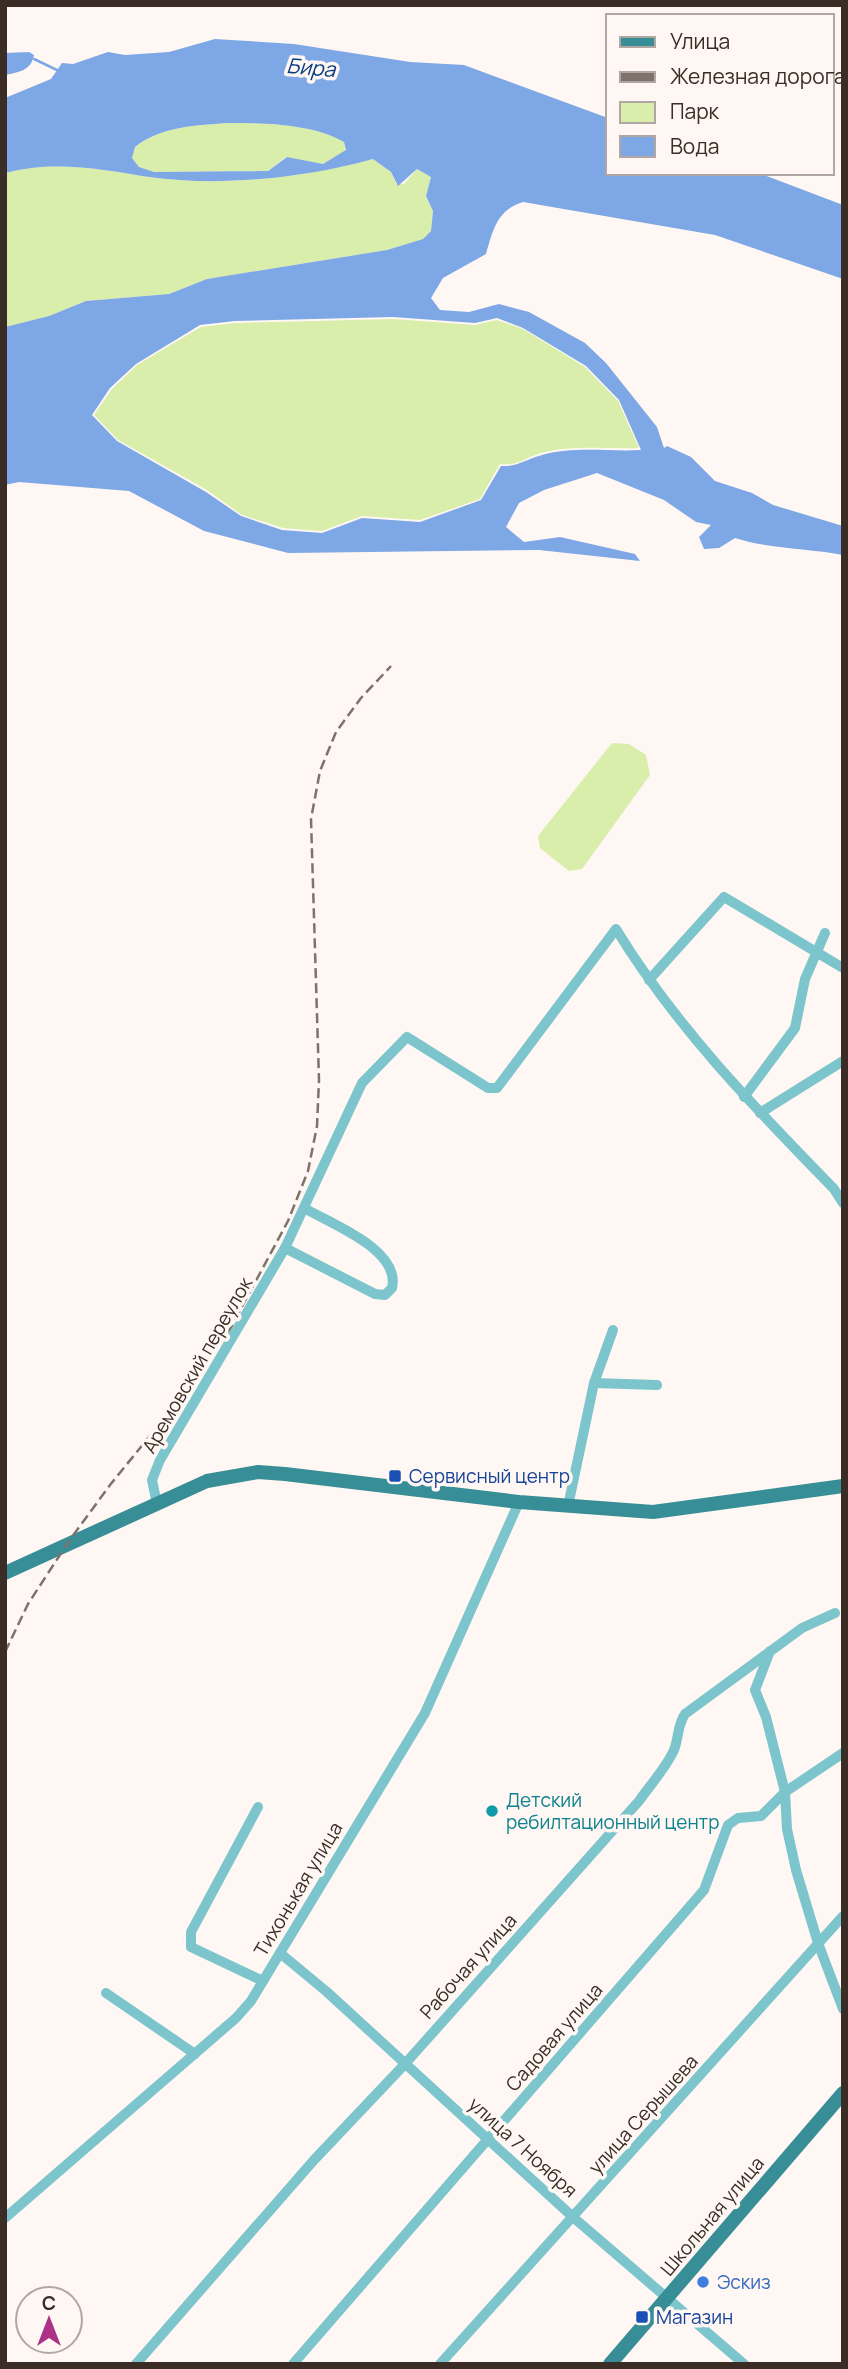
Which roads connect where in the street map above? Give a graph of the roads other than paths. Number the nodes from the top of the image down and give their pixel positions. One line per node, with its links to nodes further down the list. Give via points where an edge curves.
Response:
1 (825, 933): 2 (street)
2 (816, 953): 3 (street); 4 (street, via 724,897); 6 (street, via 805,979 795,1028)
3 (843, 968)
4 (649, 980): 6 (street, Аремовский переулок); 9 (street, Аремовский переулок, via 616,929 497,1088 488,1088 414,1039 402,1039 362,1083)
5 (843, 1061): 7 (street)
6 (744, 1097): 7 (street, Аремовский переулок)
7 (760, 1113): 8 (street, Аремовский переулок)
8 (843, 1203)
9 (304, 1208): 10 (street, Аремовский переулок); 10 (street, via 384,1256 393,1273 392,1288 385,1295 375,1294)
10 (285, 1248): 16 (street, Аремовский переулок, via 160,1460 152,1480)
11 (613, 1330): 12 (street)
12 (594, 1383): 13 (street); 17 (street)
13 (657, 1385)
14 (843, 1486): 17 (main road, via 653,1512)
15 (519, 1502): 16 (main road, via 258,1472 207,1481); 17 (main road); 26 (street, Тихонькая улица, via 425,1713)
16 (157, 1504): 18 (main road)
17 (568, 1506)
18 (5, 1573)
19 (835, 1613): 20 (street, Рабочая улица)
20 (771, 1649): 22 (street, via 755,1690); 31 (street, Рабочая улица, via 685,1714 670,1758 639,1801)
21 (843, 1753): 22 (street, Садовая улица)
22 (785, 1792): 25 (street, via 787,1829); 33 (street, Садовая улица, via 761,1816 738,1818 728,1825 704,1891)
23 (258, 1807): 27 (street, via 189,1942)
24 (843, 1916): 25 (street, улица Серышева)
25 (818, 1943): 29 (street); 35 (street, улица Серышева)
26 (280, 1953): 27 (street, Тихонькая улица); 31 (street, улица 7 Ноября)
27 (263, 1981): 30 (street, Тихонькая улица, via 236,2018)
28 (106, 1993): 30 (street)
29 (843, 2010)
30 (195, 2054): 34 (street, Тихонькая улица)
31 (404, 2065): 33 (street, улица 7 Ноября); 37 (street, Рабочая улица, via 314,2160)
32 (843, 2093): 36 (main road, Школьная улица)
33 (488, 2138): 35 (street, улица 7 Ноября); 38 (street, Садовая улица)
34 (5, 2218)
35 (574, 2218): 36 (street, улица 7 Ноября); 39 (street, улица Серышева)
36 (668, 2299): 40 (main road, Школьная улица); 41 (street, улица 7 Ноября)
37 (136, 2364)
38 (293, 2364)
39 (440, 2364)
40 (610, 2364)
41 (744, 2364)

